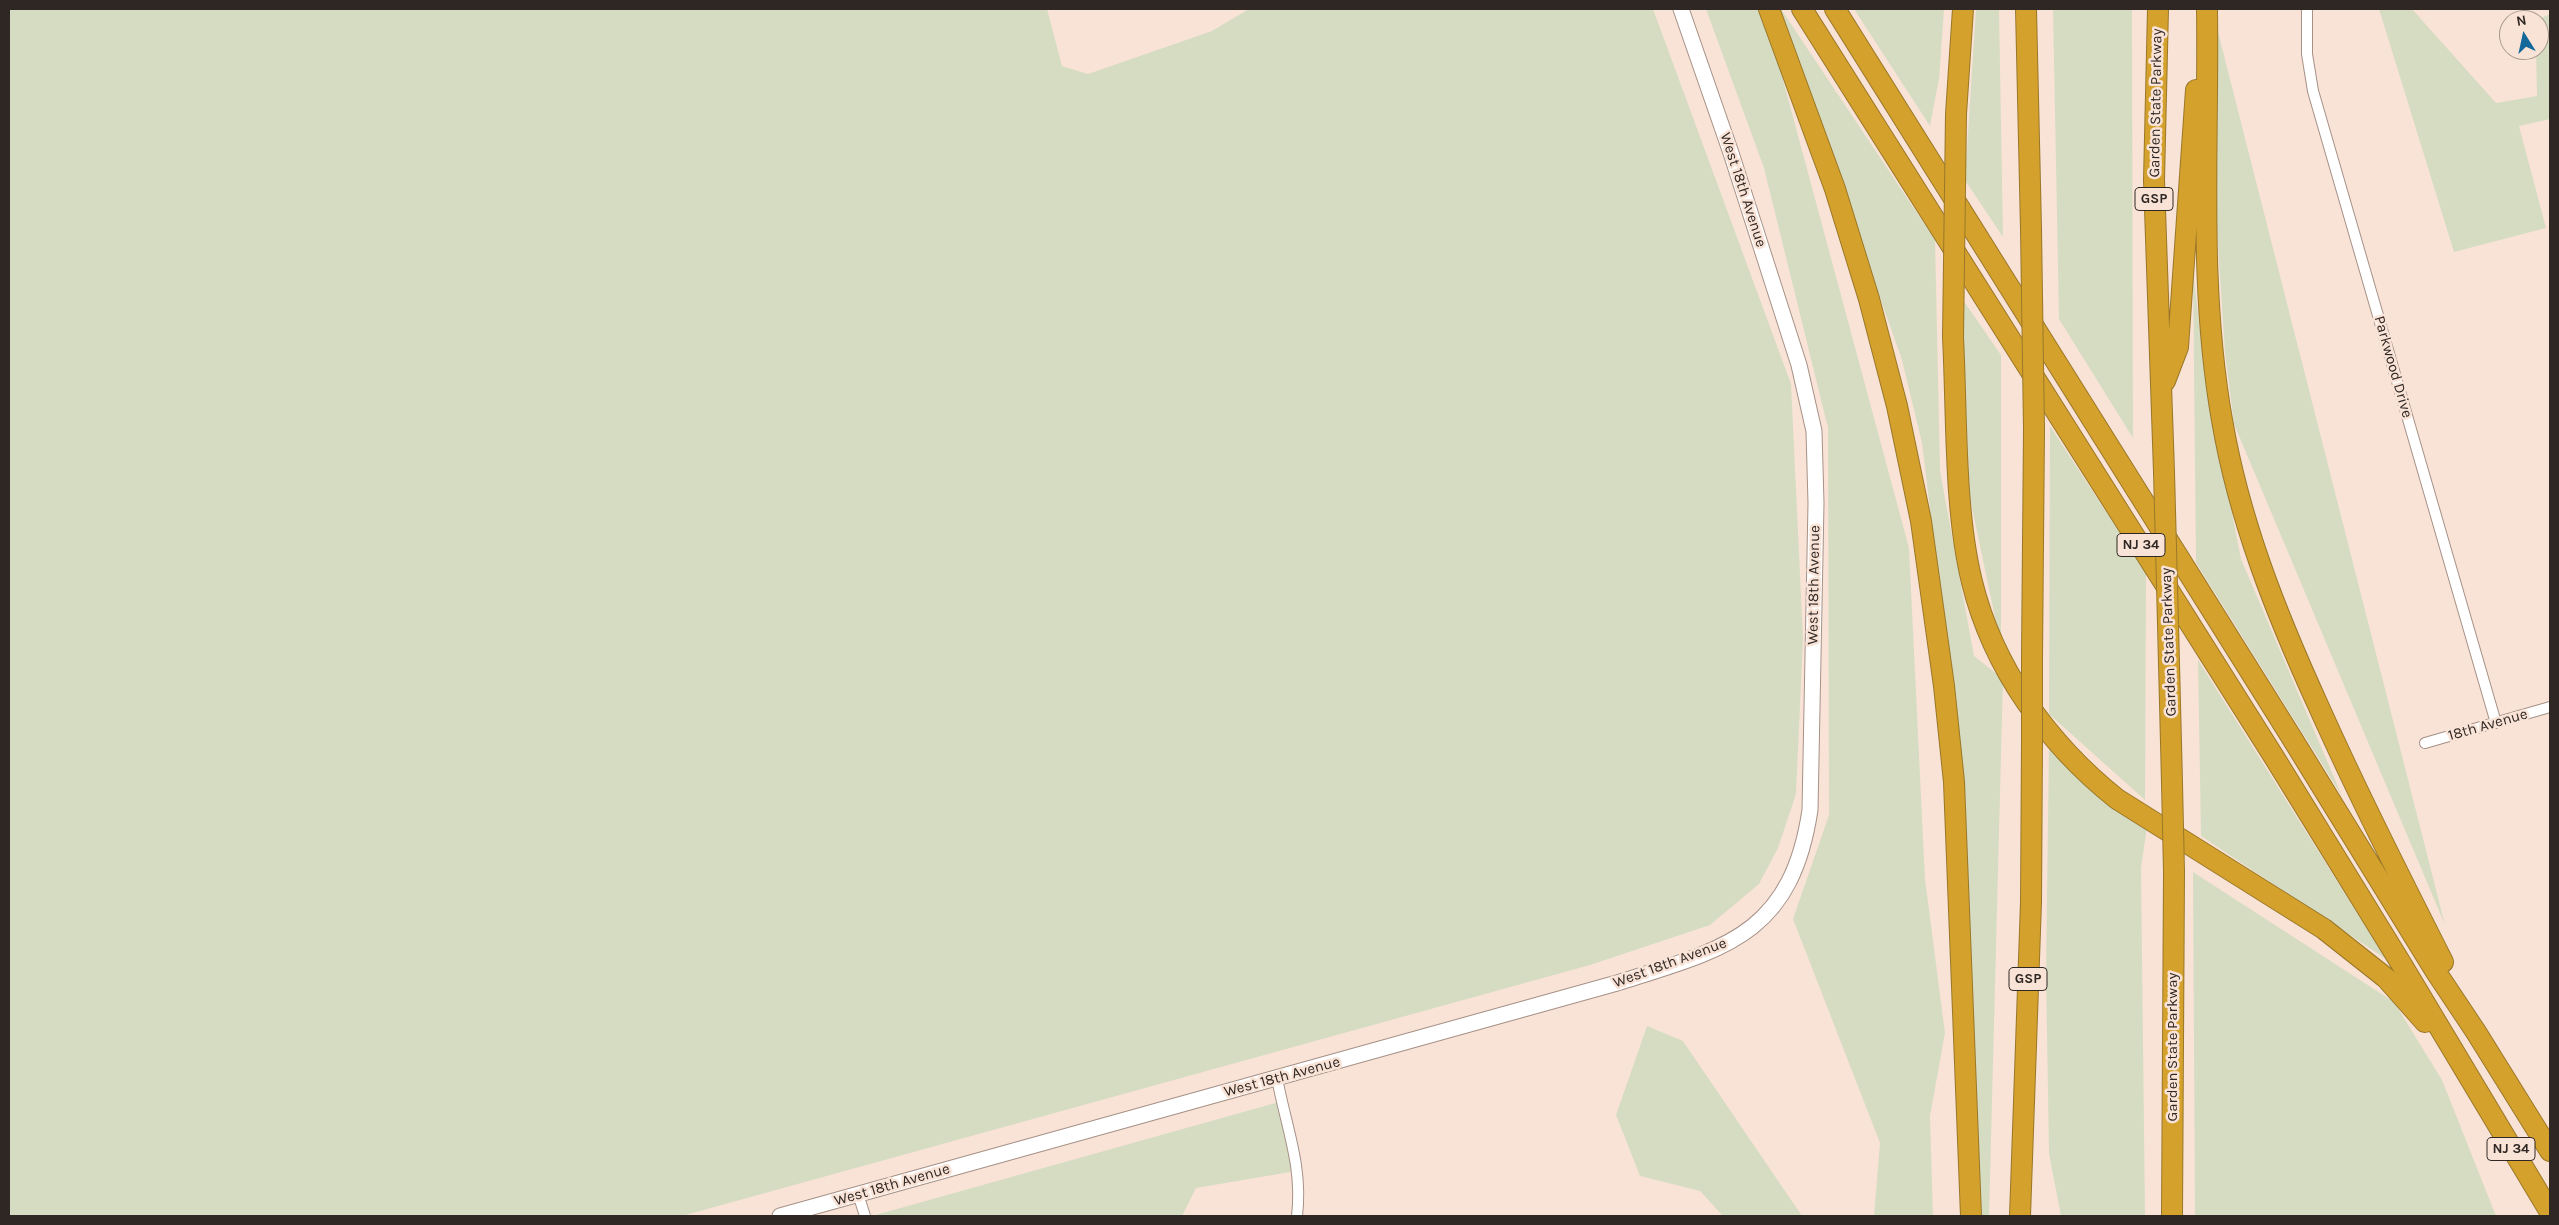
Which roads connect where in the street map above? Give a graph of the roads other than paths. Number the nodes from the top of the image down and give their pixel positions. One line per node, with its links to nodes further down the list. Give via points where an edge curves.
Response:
1 (1682, 9): 15 (street, West 18th Avenue, via 1799,365 1814,431 1816,504 1811,783 1810,810 1801,856 1789,884 1770,909 1747,931 1712,952 1589,992)
2 (1769, 9): 23 (highway, via 1835,189 1869,299 1897,406 1921,521 1954,782)
3 (1802, 9): 16 (highway, NJ 34, via 2274,757)
4 (1835, 9): 14 (highway, NJ 34)
5 (1963, 9): 16 (highway, bridge, via 1956,114 1953,337 1961,500 1972,582 1990,636 2018,689 2076,764 2117,799 2291,907 2386,978 2415,1010)
6 (2026, 9): 24 (highway, GSP, bridge, via 2034,430 2031,902)
7 (2158, 9): 10 (highway, Garden State Parkway / GSP, via 2154,180)
8 (2207, 9): 10 (highway, via 2192,130 2178,347); 14 (highway, via 2206,269 2221,418 2238,494 2261,570 2291,645)
9 (2307, 9): 12 (street, Parkwood Drive, via 2307,54 2313,91)
10 (2162, 390): 25 (highway, Garden State Parkway / GSP, bridge, via 2174,872)
11 (2550, 707): 12 (street, 18th Avenue)
12 (2496, 723): 13 (street, 18th Avenue)
13 (2425, 743)
14 (2476, 1032): 17 (highway)
15 (1277, 1078): 18 (street, West 18th Avenue); 22 (street, via 1297,1162)
16 (2472, 1085): 19 (highway, NJ 34)
17 (2550, 1151)
18 (858, 1194): 20 (street, West 18th Avenue); 21 (street)
19 (2550, 1212)
20 (780, 1216)
21 (865, 1216)
22 (1297, 1216)
23 (1971, 1216)
24 (2020, 1216)
25 (2172, 1216)

